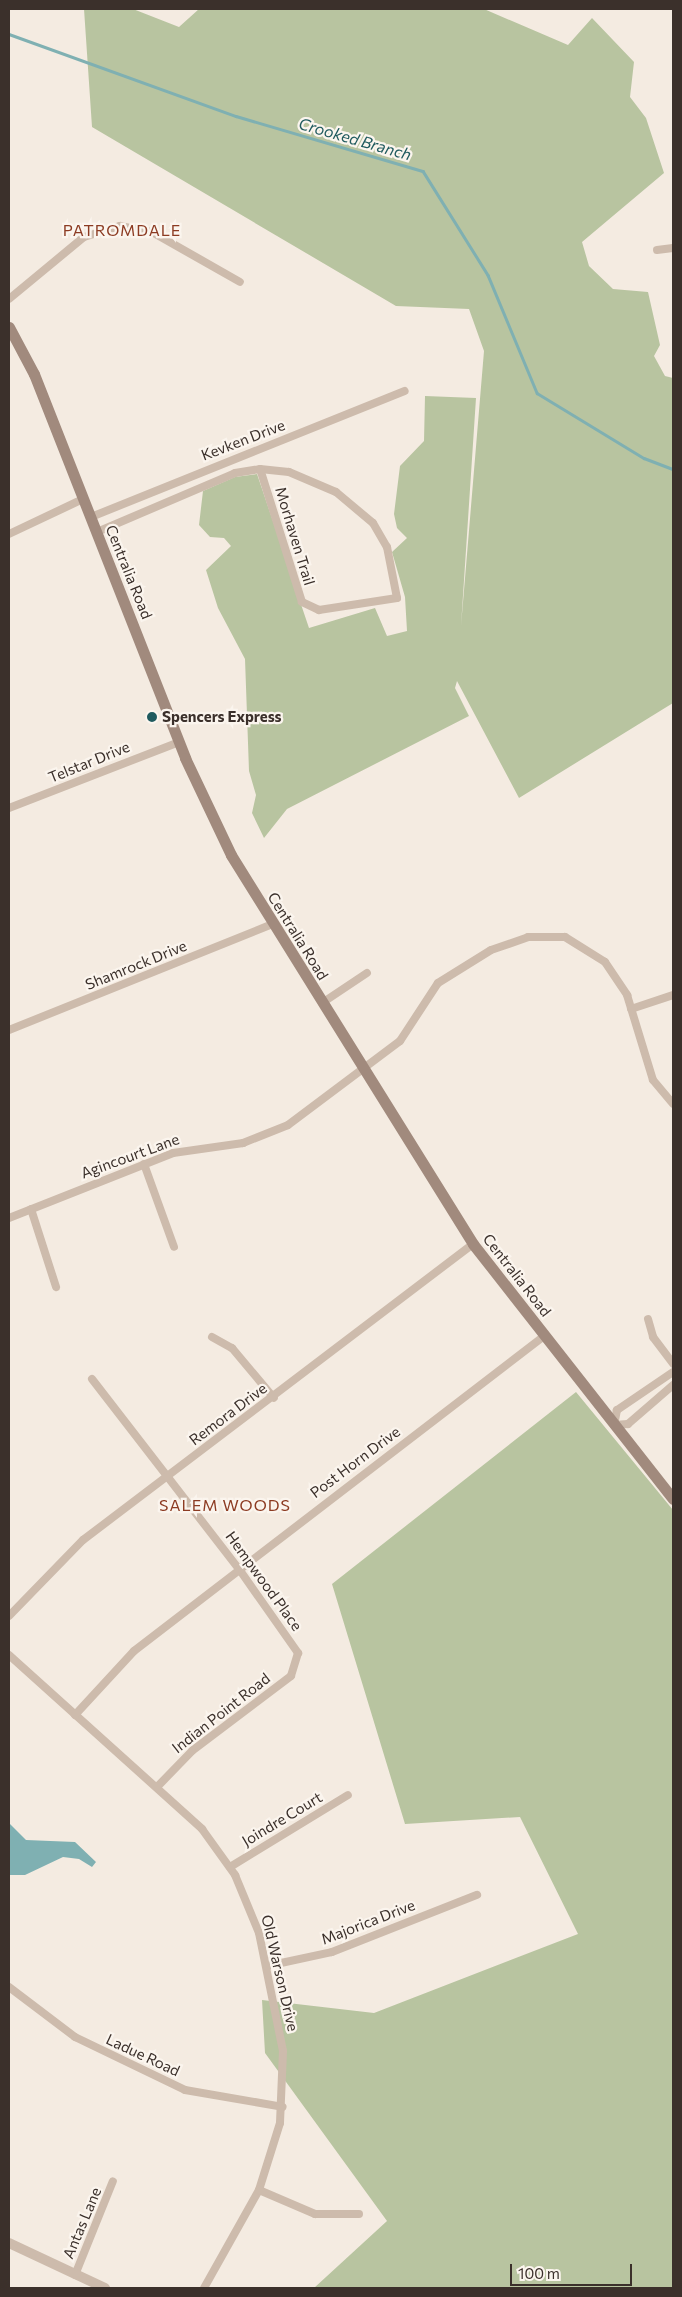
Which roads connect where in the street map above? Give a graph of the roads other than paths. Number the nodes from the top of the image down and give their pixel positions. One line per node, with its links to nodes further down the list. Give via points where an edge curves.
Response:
1 (673, 248): 2 (street)
2 (657, 250)
3 (240, 282): 4 (street, via 152,232 120,226 84,236)
4 (9, 299)
5 (9, 327): 8 (main road, Centralia Road, via 34,374)
6 (405, 391): 9 (street, Kevken Drive)
7 (260, 469): 7 (street, Morhaven Trail, via 308,478 362,512 387,547 397,598 319,610 302,602); 10 (street, Morhaven Trail, via 222,477)
8 (83, 499): 9 (main road, Centralia Road); 11 (street)
9 (90, 517): 10 (main road, Centralia Road)
10 (97, 532): 12 (main road, Centralia Road)
11 (9, 534)
12 (179, 742): 13 (street, Telstar Drive); 14 (main road, Centralia Road, via 214,824)
13 (9, 808)
14 (273, 924): 17 (main road, Centralia Road); 19 (street, Shamrock Drive)
15 (367, 973): 17 (street)
16 (673, 995): 18 (street)
17 (322, 1003): 20 (main road, Centralia Road)
18 (631, 1008): 20 (street, Agincourt Lane, via 618,979 588,948 565,937 528,937 491,950 438,983 400,1041); 21 (street, Agincourt Lane, via 653,1080)
19 (9, 1030)
20 (362, 1067): 22 (street, Agincourt Lane, via 305,1115 274,1132 243,1143 191,1149); 25 (main road, Centralia Road)
21 (673, 1104)
22 (144, 1164): 23 (street, Agincourt Lane); 26 (street)
23 (31, 1210): 24 (street, Agincourt Lane); 27 (street)
24 (9, 1218)
25 (473, 1244): 29 (main road, Centralia Road); 35 (street, Remora Drive)
26 (174, 1247)
27 (56, 1286)
28 (648, 1319): 31 (street, via 653,1337)
29 (544, 1336): 36 (main road, Centralia Road); 39 (street, Post Horn Drive)
30 (212, 1337): 35 (street, via 232,1348)
31 (673, 1364)
32 (673, 1372): 36 (street, via 617,1410)
33 (92, 1379): 37 (street, Hempwood Place)
34 (673, 1385): 36 (street, via 628,1424)
35 (274, 1398): 37 (street, Remora Drive)
36 (614, 1425): 38 (main road, Centralia Road)
37 (169, 1476): 39 (street, Hempwood Place); 40 (street, Remora Drive, via 76,1546)
38 (673, 1499)
39 (239, 1569): 42 (street, Hempwood Place, via 296,1647); 43 (street, Post Horn Drive, via 134,1651)
40 (9, 1616)
41 (9, 1655): 43 (street, Old Warson Drive)
42 (298, 1660): 44 (street, Indian Point Road, via 291,1676 192,1751)
43 (75, 1715): 44 (street, Old Warson Drive)
44 (157, 1787): 46 (street, Old Warson Drive, via 202,1829)
45 (348, 1795): 46 (street, Joindre Court)
46 (230, 1867): 48 (street, Old Warson Drive, via 252,1912)
47 (476, 1894): 48 (street, Majorica Drive, via 332,1952)
48 (267, 1966): 50 (street, Old Warson Drive, via 283,2050)
49 (9, 1987): 50 (street, Ladue Road, via 75,2037 185,2090)
50 (283, 2107): 52 (street, Old Warson Drive, via 273,2156)
51 (113, 2181): 55 (street, Antas Lane)
52 (259, 2190): 53 (street, via 315,2214); 57 (street, Old Warson Drive)
53 (359, 2214)
54 (9, 2243): 55 (street)
55 (75, 2275): 56 (street)
56 (105, 2288)
57 (204, 2288)

